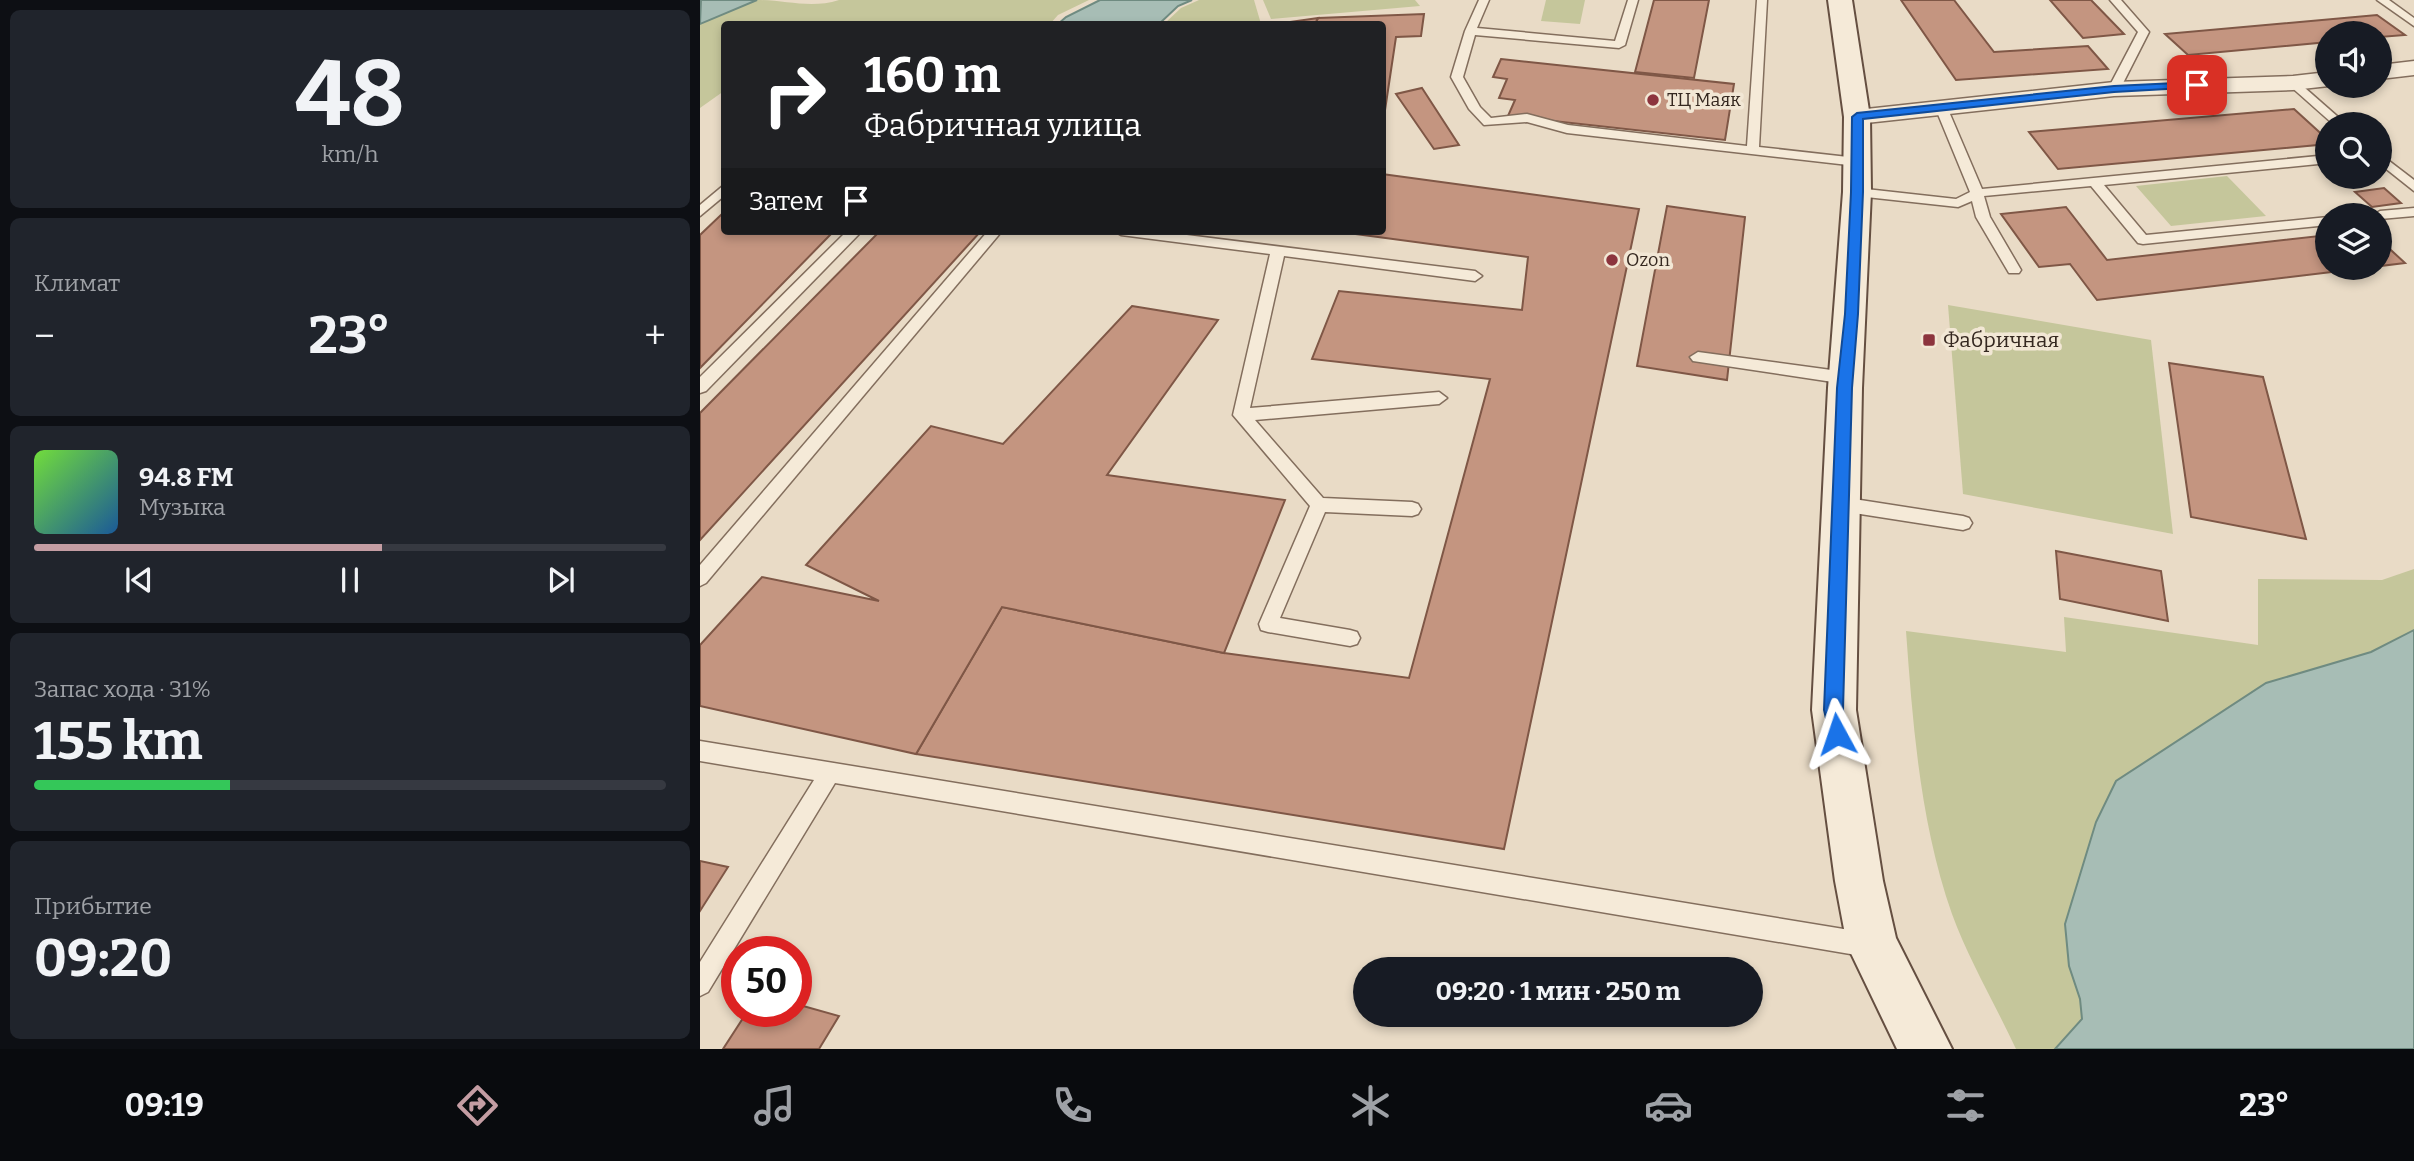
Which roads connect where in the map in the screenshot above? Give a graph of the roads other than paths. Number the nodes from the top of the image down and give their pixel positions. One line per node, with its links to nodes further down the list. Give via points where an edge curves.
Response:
1 (1484, 0): 8 (lane)
2 (1633, 0): 8 (lane, via 1619,44)
3 (1762, 0): 17 (lane)
4 (1839, 0): 16 (main road)
5 (2115, 0): 13 (lane, via 2144,32)
6 (2382, 0): 7 (lane)
7 (2414, 23)
8 (1471, 31): 17 (lane, via 1457,77 1488,122 1527,118 1567,129)
9 (2414, 68): 10 (street)
10 (2392, 71)
11 (2315, 80): 12 (street)
12 (2293, 83): 13 (street); 15 (lane)
13 (2114, 89): 14 (street)
14 (1941, 107): 16 (street); 24 (lane)
15 (2326, 112)
16 (1857, 117): 20 (main road)
17 (1753, 150): 20 (lane)
18 (2315, 160): 21 (lane)
19 (2392, 168): 22 (lane)
20 (1857, 177): 24 (lane, via 1958,203); 36 (main road)
21 (2095, 182): 24 (lane); 28 (lane, via 2143,240)
22 (2414, 187)
23 (721, 191): 25 (lane)
24 (1978, 193): 33 (lane, via 1983,217)
25 (700, 212)
26 (2414, 212): 27 (lane)
27 (2392, 214)
28 (2315, 222)
29 (851, 235): 37 (lane)
30 (992, 235): 44 (lane)
31 (1152, 235): 32 (lane)
32 (1278, 251): 34 (lane); 39 (lane)
33 (2014, 270)
34 (1475, 276)
35 (1698, 357): 36 (lane)
36 (1846, 378): 40 (main road)
37 (700, 387)
38 (1438, 398): 39 (lane)
39 (1241, 415): 41 (lane)
40 (1841, 504): 43 (lane); 48 (main road, via 1833,710)
41 (1320, 505): 42 (lane); 45 (lane, via 1268,624)
42 (1412, 509)
43 (1963, 523)
44 (700, 578)
45 (1350, 638)
46 (700, 751): 47 (lane)
47 (831, 771): 48 (lane); 49 (lane)
48 (1872, 945): 50 (main road)
49 (700, 984)
50 (1925, 1049)

